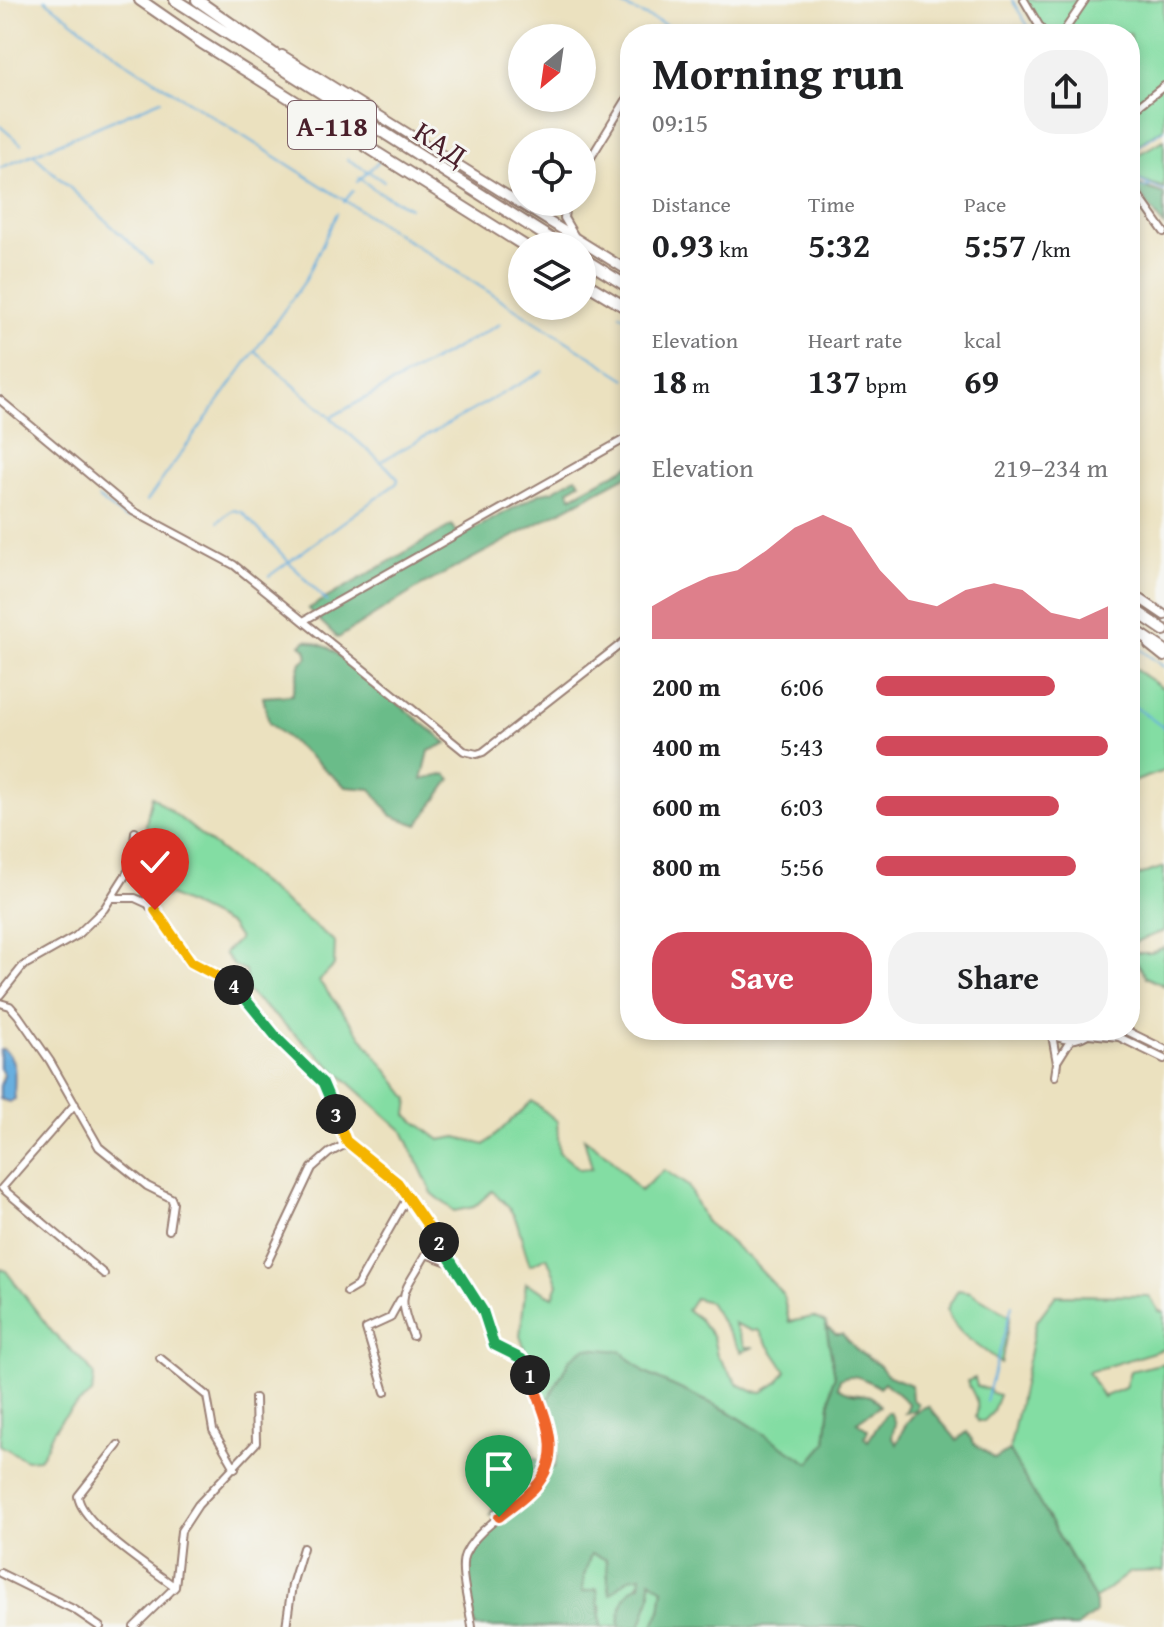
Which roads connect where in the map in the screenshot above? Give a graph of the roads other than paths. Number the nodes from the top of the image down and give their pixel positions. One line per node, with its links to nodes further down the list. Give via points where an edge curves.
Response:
1 (140, 0): 20 (highway, КАД / А-118)
2 (175, 0): 12 (highway, КАД / А-118)
3 (197, 0): 8 (highway)
4 (1024, 0): 6 (street)
5 (1085, 0): 7 (street)
6 (1038, 24)
7 (1069, 24)
8 (251, 35): 12 (highway); 14 (street)
9 (1164, 86): 10 (street)
10 (1140, 105)
11 (620, 110): 13 (street)
12 (373, 128): 17 (highway, КАД / А-118)
13 (596, 149)
14 (508, 196)
15 (1140, 198): 19 (street)
16 (539, 216): 18 (street)
17 (540, 232)
18 (565, 232)
19 (1164, 232)
20 (508, 235)
21 (596, 251): 22 (street)
22 (620, 266)
23 (596, 267): 24 (highway)
24 (620, 282)
25 (596, 289): 26 (highway)
26 (620, 304)
27 (0, 400): 32 (street, via 133,511 234,565)
28 (620, 442): 32 (street)
29 (1140, 599): 31 (street)
30 (1140, 614): 33 (highway)
31 (1164, 615)
32 (305, 620): 36 (street, via 451,741 477,754)
33 (1164, 630)
34 (1140, 634): 37 (highway)
35 (1140, 637): 38 (street)
36 (620, 645)
37 (1164, 650)
38 (1164, 657)
39 (135, 832): 40 (street)
40 (132, 865): 41 (street); 42 (street)
41 (111, 898): 42 (street); 43 (street, via 88,927 23,966)
42 (148, 904): 54 (street, via 191,962 234,986 323,1083)
43 (0, 995)
44 (0, 1003): 53 (street, via 18,1015)
45 (1140, 1037): 49 (street)
46 (1051, 1040): 51 (street)
47 (1125, 1040): 50 (street)
48 (1070, 1041): 51 (street)
49 (1164, 1049)
50 (1164, 1059)
51 (1057, 1063): 52 (street)
52 (1055, 1076)
53 (75, 1104): 56 (street, via 99,1147 147,1186 171,1198); 59 (street, via 2,1188)
54 (348, 1143): 55 (street, via 398,1183); 57 (street, via 312,1168)
55 (407, 1198): 58 (street); 60 (street, via 357,1286)
56 (169, 1230)
57 (267, 1263)
58 (456, 1265): 61 (street, via 426,1254); 74 (street, via 483,1311 494,1345 525,1365 549,1430 552,1454 531,1492 466,1550 463,1567)
59 (104, 1274)
60 (347, 1292)
61 (402, 1297): 62 (street); 64 (street, via 390,1318 366,1329)
62 (413, 1336)
63 (160, 1358): 67 (street, via 207,1396 213,1430)
64 (385, 1392)
65 (255, 1398): 67 (street, via 256,1443)
66 (118, 1445): 70 (street, via 78,1496 79,1505)
67 (235, 1468): 70 (street, via 198,1505 181,1531)
68 (303, 1548): 73 (street)
69 (0, 1573): 71 (street)
70 (175, 1587): 72 (street)
71 (100, 1627)
72 (134, 1627)
73 (286, 1627)
74 (472, 1627)

